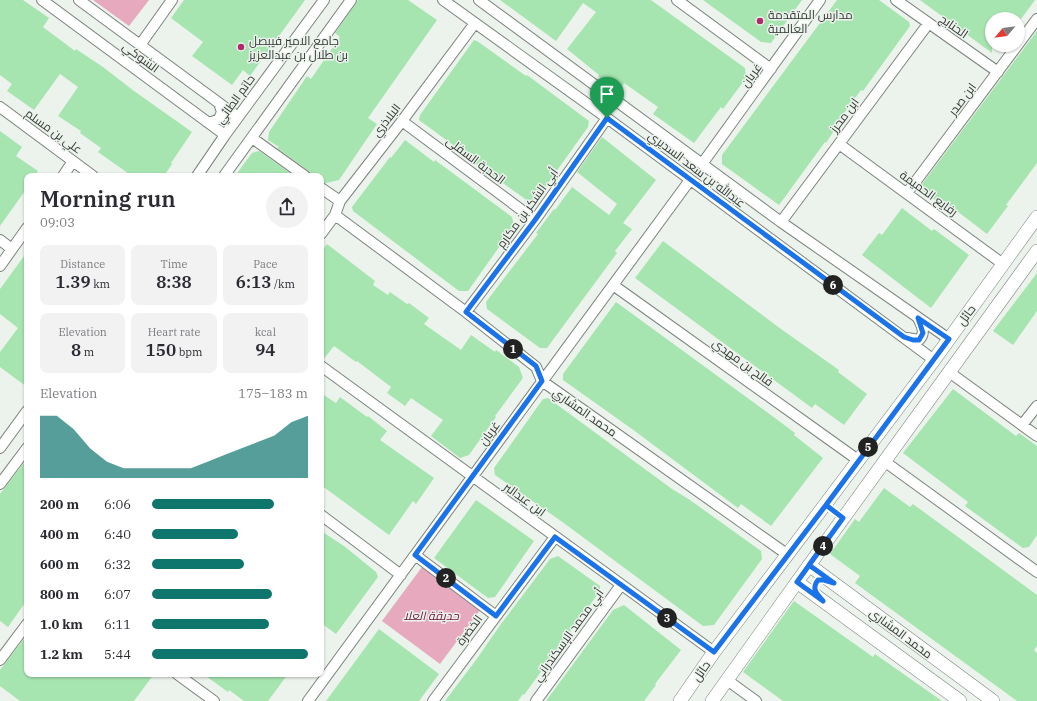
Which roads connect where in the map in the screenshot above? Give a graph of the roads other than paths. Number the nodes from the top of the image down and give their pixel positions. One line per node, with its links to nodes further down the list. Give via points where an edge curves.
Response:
1 (42, 0): 22 (street, الشوكي)
2 (79, 0): 14 (street, الشوكي)
3 (172, 0): 14 (street)
4 (324, 0): 19 (street, حاتم الطائي)
5 (351, 0): 24 (street)
6 (443, 0): 12 (street, عبدالله بن سعد السديري)
7 (479, 0): 27 (street, عبدالله بن سعد السديري)
8 (677, 0): 15 (street)
9 (820, 0): 15 (street, غريان)
10 (896, 0): 13 (street, الحنابج)
11 (1037, 19): 16 (street, ابن صدر)
12 (474, 24): 20 (street, عبدالله بن سعد السديري); 21 (street, البلاذري)
13 (928, 24): 16 (street, الحنابج); 25 (street, ابن محرز)
14 (140, 45): 17 (street, الشوكي)
15 (771, 69): 27 (street, غريان)
16 (998, 72): 35 (street, ابن صدر)
17 (219, 103): 19 (street, الشوكي); 22 (street, via 222,112 219,119)
18 (0, 107): 26 (street, علي بن مسلم)
19 (238, 117): 23 (street, حاتم الطائي)
20 (607, 118): 33 (street, عبدالله بن سعد السديري); 39 (street, أبي الشكر بن مكارم)
21 (402, 121): 36 (street, البلاذري); 39 (street, الحدبة السفلى)
22 (207, 122): 23 (street, الشوكي)
23 (225, 135): 30 (street, حاتم الطائي)
24 (252, 138): 31 (street); 32 (street)
25 (839, 144): 35 (street, رفايع الحميمة); 40 (street, ابن محرز)
26 (73, 161): 28 (street); 29 (street, علي بن مسلم)
27 (702, 164): 40 (street, عبدالله بن سعد السديري)
28 (65, 173)
29 (89, 173)
30 (199, 173)
31 (226, 173)
32 (301, 173)
33 (690, 180): 48 (street, غريان); 51 (street, عبدالله بن سعد السديري)
34 (324, 190): 36 (street)
35 (907, 193): 46 (street, رفايع الحميمة)
36 (340, 201): 37 (street, البلاذري)
37 (335, 215): 41 (street, البلاذري); 49 (street, محمد المشاري)
38 (1037, 217): 46 (street, حائل)
39 (535, 220): 49 (street, أبي الشكر بن مكارم)
40 (781, 222): 50 (street, عبدالله بن سعد السديري)
41 (324, 230)
42 (24, 232): 44 (street)
43 (0, 240): 44 (street)
44 (12, 249): 47 (street)
45 (1037, 252): 55 (street, حائل)
46 (1003, 264): 52 (street, حائل)
47 (0, 266)
48 (613, 285): 56 (street, غريان); 63 (street, فالح بن مهدي)
49 (466, 312): 56 (street, محمد المشاري, via 536,366)
50 (918, 318): 51 (street, via 922,338 913,340); 52 (street, عبدالله بن سعد السديري)
51 (904, 337): 53 (street, عبدالله بن سعد السديري)
52 (949, 339): 53 (street, حائل)
53 (934, 360): 63 (street, حائل)
54 (324, 368): 65 (street, ابن عبدالبر)
55 (949, 372): 59 (street); 64 (street, حائل)
56 (542, 381): 65 (street, غريان); 72 (street, محمد المشاري)
57 (1037, 406): 59 (street)
58 (24, 415): 61 (street)
59 (1022, 425): 60 (street)
60 (1037, 436)
61 (0, 448)
62 (24, 454): 66 (street)
63 (858, 460): 67 (street, حائل)
64 (884, 461): 69 (street, حائل); 74 (street)
65 (473, 477): 70 (street, ابن عبدالبر); 71 (street, غريان)
66 (0, 484)
67 (826, 505): 69 (street); 72 (street, حائل)
68 (324, 517): 75 (street)
69 (843, 518): 73 (street, حائل)
70 (555, 537): 78 (street, ابن عبدالبر); 80 (street, الخضرة)
71 (415, 555): 75 (street, غريان); 80 (street)
72 (788, 555): 82 (street, حائل)
73 (809, 565): 76 (street, حائل); 77 (street, محمد المشاري)
74 (1037, 571)
75 (401, 575): 87 (street, غريان)
76 (797, 582): 79 (street, محمد المشاري); 85 (street, حائل)
77 (834, 583): 79 (street, via 818,580 815,584 814,589); 94 (street, محمد المشاري)
78 (621, 585): 82 (street, ابن عبدالبر); 89 (street, أبي محمد الإسكندراني)
79 (823, 601): 93 (street, محمد المشاري)
80 (496, 616): 88 (street, الخضرة)
81 (24, 628): 83 (street)
82 (714, 652): 90 (street, حائل)
83 (0, 660)
84 (183, 677): 86 (street)
85 (727, 680): 91 (street, حائل); 92 (street)
86 (214, 701)
87 (308, 701)
88 (433, 701)
89 (536, 701)
90 (680, 701)
91 (712, 701)
92 (756, 701)
93 (960, 701)
94 (994, 701)

